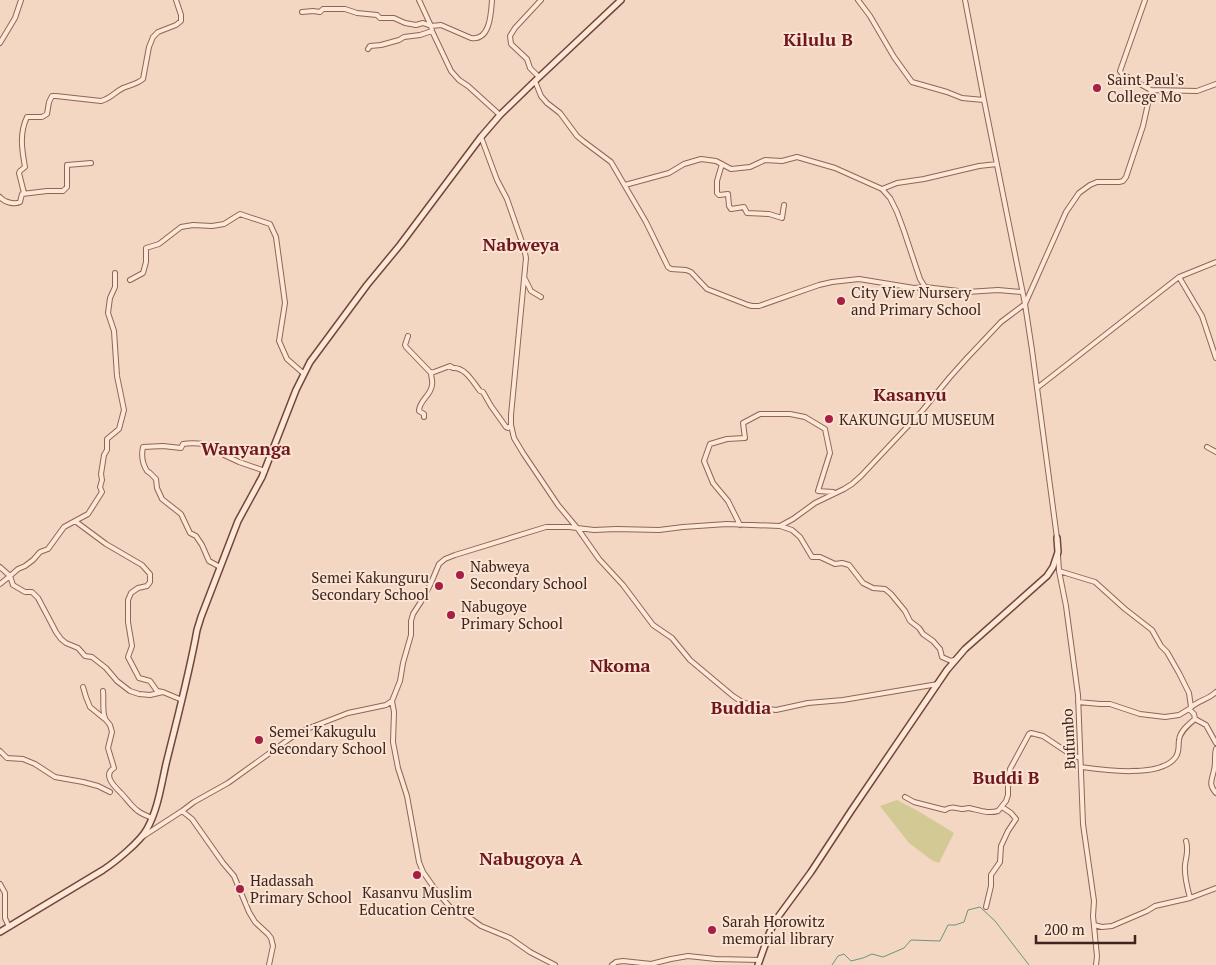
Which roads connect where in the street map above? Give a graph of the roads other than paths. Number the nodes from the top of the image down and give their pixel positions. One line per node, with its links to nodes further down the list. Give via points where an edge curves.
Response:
1 (21, 0): 13 (street, via 15,18)
2 (176, 0): 26 (street, via 180,21 153,37 140,82 101,101 52,96 47,114 27,117 21,134 25,168 20,173)
3 (419, 0): 11 (street)
4 (492, 0): 11 (street, via 488,24 480,37 471,38 441,25)
5 (541, 0): 15 (street, via 510,36 511,44 527,58)
6 (620, 0): 15 (street)
7 (858, 0): 18 (street, via 912,82 962,98)
8 (965, 0): 18 (street)
9 (1144, 0): 17 (street, via 1120,70)
10 (302, 12): 11 (street, via 346,9)
11 (431, 26): 12 (street)
12 (432, 31): 14 (street); 19 (street, via 451,71)
13 (0, 43)
14 (368, 48)
15 (537, 79): 19 (street); 24 (street, via 541,96 582,141 611,162)
16 (1216, 84): 17 (street, via 1197,91)
17 (1151, 90): 37 (street, via 1126,177 1119,182 1097,182 1078,193 1066,212)
18 (984, 100): 23 (street)
19 (500, 115): 20 (street)
20 (481, 137): 31 (street, via 524,248); 40 (street, via 320,347)
21 (91, 163): 26 (street, via 66,166 67,187 63,191)
22 (722, 164): 24 (street, via 701,159); 25 (street, via 731,169 750,168 765,160 782,161 797,157 835,168); 28 (street, via 717,193 728,194 731,209 744,207 747,213 782,218)
23 (997, 164): 25 (street, via 897,183); 35 (street)
24 (625, 186): 34 (street, via 668,267 691,272 707,289 748,305 760,306 816,286 859,279 905,288)
25 (882, 189): 34 (street, via 897,212)
26 (24, 193): 27 (street, via 16,204 5,202)
27 (0, 197)
28 (784, 205)
29 (1216, 262): 32 (street)
30 (115, 273): 50 (street, via 115,288 108,314 114,331 117,376 124,410 119,429 108,438 101,474 102,492 88,514)
31 (524, 277): 36 (street, via 531,292); 44 (street)
32 (1179, 277): 39 (street, via 1202,316); 42 (street)
33 (130, 280): 40 (street, via 143,273 146,248 159,244 181,228 224,224 240,214 270,224 276,237 285,304 278,341 287,360)
34 (924, 287): 35 (street, via 967,292)
35 (1022, 292): 37 (street)
36 (541, 297)
37 (1025, 304): 42 (street); 48 (street, via 1001,322 861,476)
38 (408, 336): 41 (street, via 406,347)
39 (1216, 358)
40 (304, 373): 47 (street)
41 (431, 373): 43 (street, via 432,387 419,408); 44 (street, via 450,366 463,370 483,392 506,427)
42 (1037, 388): 57 (street)
43 (424, 417)
44 (511, 425): 51 (street, via 523,453)
45 (1207, 447): 46 (street)
46 (1216, 452)
47 (264, 471): 60 (street, via 238,521); 60 (street, via 224,455 220,447 203,443 183,444 181,448 143,447 144,466 156,479 162,499 181,514 190,533 202,544 209,561)
48 (836, 492): 49 (street); 52 (street, via 818,491 830,453 825,429 790,414 760,414 743,423 745,438 710,444 704,461 713,483 728,501)
49 (793, 520): 53 (street); 56 (street)
50 (75, 521): 62 (street, via 64,527 48,549); 68 (street, via 142,565 150,574 147,586 131,593 128,600 132,646 128,657 139,678 150,681 157,691)
51 (571, 522): 54 (street); 55 (street)
52 (740, 524): 53 (street); 55 (street, via 659,530)
53 (780, 526): 56 (street)
54 (562, 527): 55 (street); 71 (street, via 546,527 440,562 424,597 412,614 412,635)
55 (578, 529): 65 (street, via 654,625 672,638 690,660 742,702 776,710)
56 (793, 531): 64 (street, via 812,557 846,564 863,583 886,589 910,621 940,649 942,657)
57 (1057, 538): 58 (street)
58 (1058, 552): 61 (street, Bufumbo); 64 (street, via 1047,576 965,649)
59 (0, 567): 62 (street)
60 (220, 567): 70 (street, via 197,630)
61 (1060, 571): 72 (street, Bufumbo); 73 (street, via 1095,582 1152,630 1189,693)
62 (10, 576): 63 (street); 68 (street, via 13,585 32,592 38,598 56,632 66,643 92,657 130,691 150,695)
63 (0, 584)
64 (957, 660): 65 (street)
65 (938, 684): 96 (street, via 775,921)
66 (83, 687): 75 (street, via 90,707)
67 (103, 691): 75 (street)
68 (163, 692): 70 (street)
69 (1216, 692): 73 (street)
70 (182, 700): 86 (street)
71 (392, 701): 85 (street, via 348,713 299,732); 98 (street, via 393,742 423,872 450,906)
72 (1078, 702): 73 (street, via 1110,704 1140,714 1164,717 1179,715); 79 (street, Bufumbo)
73 (1190, 708): 74 (street)
74 (1195, 719): 76 (street, via 1206,725); 80 (street, via 1179,738 1174,759 1159,768 1126,772)
75 (106, 720): 86 (street, via 112,732 108,748 114,768 110,770 109,777 132,806)
76 (1216, 743)
77 (1216, 749): 82 (street, via 1211,782)
78 (0, 751): 81 (street, via 8,758 23,758 55,777 98,786)
79 (1080, 758): 80 (street, Bufumbo); 84 (street, via 1043,736 1029,734 1010,769 1008,795)
80 (1081, 767): 93 (street, Bufumbo, via 1083,824 1094,901)
81 (110, 792)
82 (1216, 793)
83 (905, 797): 84 (street, via 945,810 956,807 996,812)
84 (1002, 807): 92 (street, via 1016,819 1001,846 1000,862 991,875)
85 (182, 811): 87 (street); 97 (street, via 192,818 234,876 250,914 271,938 273,946)
86 (152, 818): 87 (street)
87 (142, 837): 94 (street, via 112,864)
88 (1186, 841): 91 (street, via 1185,883)
89 (0, 884): 94 (street, via 5,893 5,918)
90 (1216, 888): 91 (street)
91 (1190, 898): 93 (street, via 1155,906 1112,926)
92 (986, 908)
93 (1094, 925): 100 (street, Bufumbo)
94 (9, 927): 95 (street)
95 (0, 932)
96 (759, 963): 99 (street, via 688,956 651,964 623,961)
97 (269, 965)
98 (555, 965)
99 (612, 965)
100 (1096, 965)

